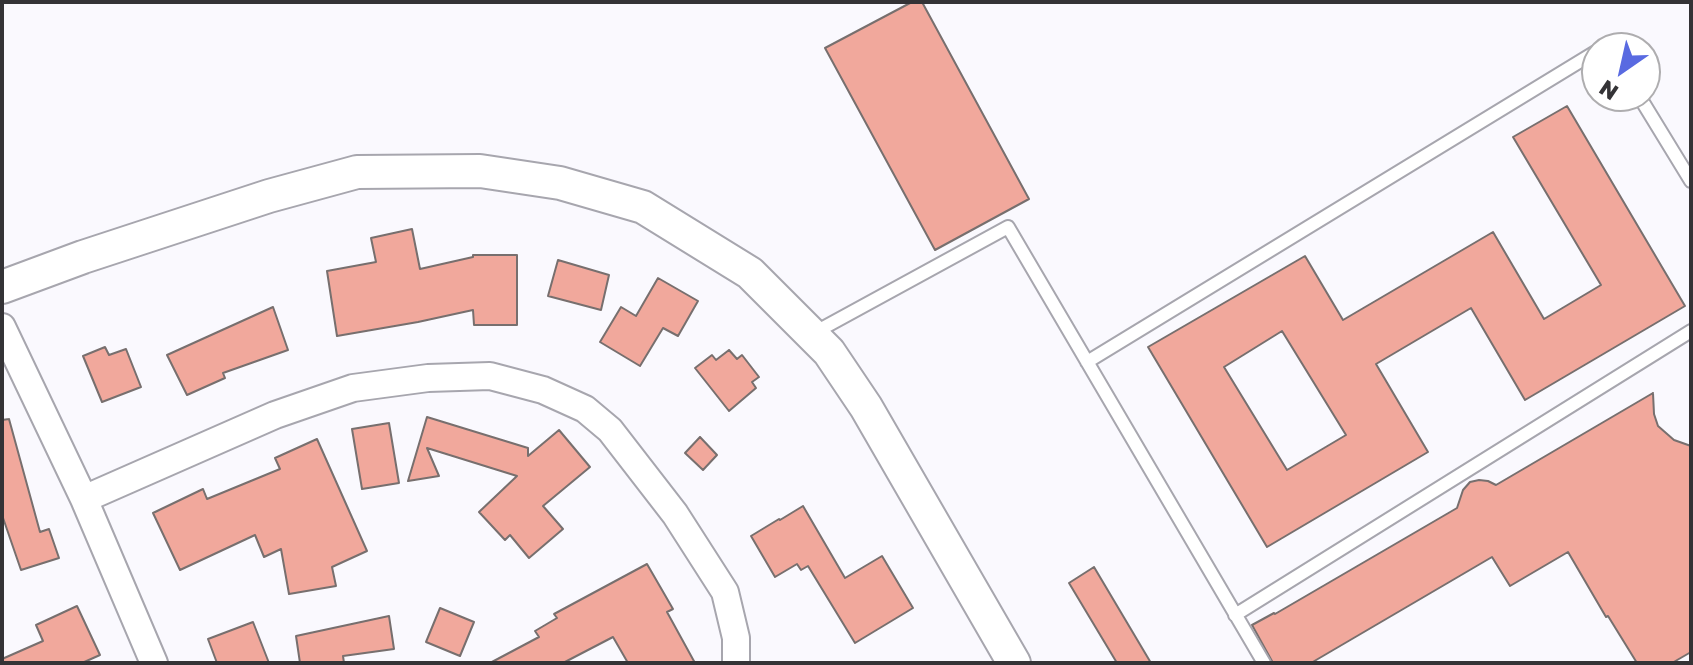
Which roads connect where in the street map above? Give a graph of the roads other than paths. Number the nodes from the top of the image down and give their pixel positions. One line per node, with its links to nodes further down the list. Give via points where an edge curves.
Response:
1 (1581, 61): 8 (lane)
2 (1649, 112): 3 (lane)
3 (1691, 181)
4 (2, 287): 7 (street, via 269,196 357,172 480,171 560,183 643,207 750,273)
5 (2, 327): 9 (street)
6 (1691, 331): 10 (lane)
7 (811, 334): 8 (lane, via 1008,227); 13 (street, via 866,407)
8 (1087, 362): 10 (lane)
9 (84, 499): 11 (street); 12 (street, via 275,415 353,388 490,376 543,390 585,409 610,430 675,514 725,592)
10 (1235, 615): 14 (lane)
11 (154, 663)
12 (736, 663)
13 (1014, 663)
14 (1264, 663)

